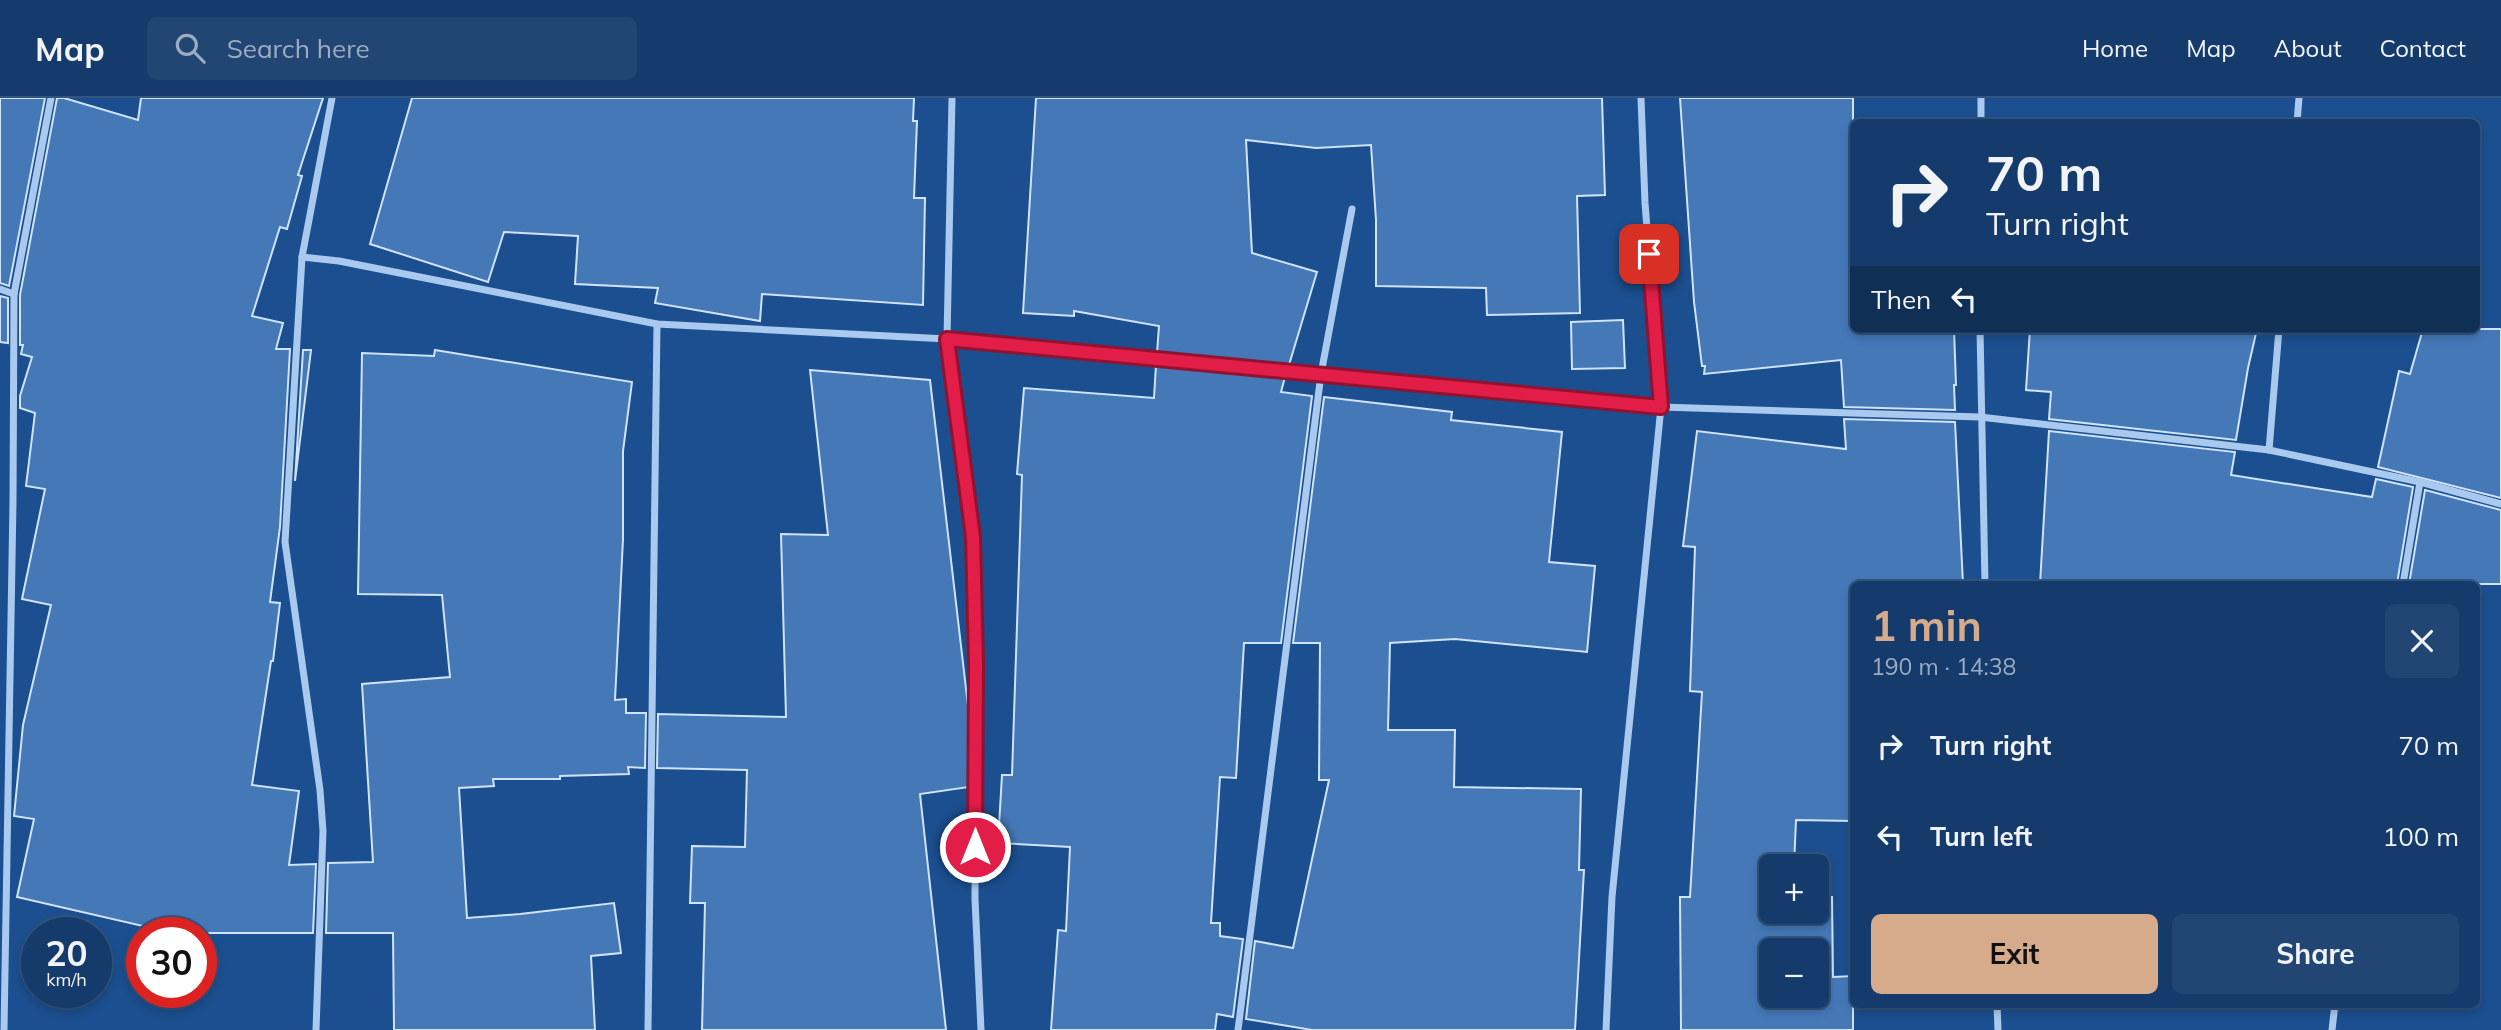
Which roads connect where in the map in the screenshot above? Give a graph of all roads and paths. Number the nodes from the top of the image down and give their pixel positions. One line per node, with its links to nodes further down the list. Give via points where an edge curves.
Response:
1 (51, 98): 12 (street)
2 (332, 98): 10 (street)
3 (952, 98): 16 (street)
4 (1641, 98): 18 (street)
5 (1981, 98): 7 (street)
6 (2299, 98): 8 (street)
7 (1981, 119)
8 (2297, 119)
9 (1352, 209): 17 (street)
10 (302, 257): 13 (street); 28 (street, via 285,542 323,831)
11 (0, 289): 12 (street)
12 (14, 294): 27 (street)
13 (657, 324): 16 (street); 29 (street)
14 (1980, 333): 19 (street)
15 (2279, 333): 20 (street)
16 (947, 339): 17 (street); 30 (street, via 973,537 975,899)
17 (1321, 374): 18 (street); 31 (street)
18 (1661, 407): 19 (street); 32 (street, via 1612,897)
19 (1980, 417): 20 (street); 23 (street)
20 (2269, 450): 21 (street)
21 (2420, 482): 22 (street); 24 (street)
22 (2501, 504)
23 (1985, 581)
24 (2404, 581)
25 (1997, 1008): 33 (street)
26 (2335, 1008): 34 (street)
27 (4, 1030)
28 (316, 1030)
29 (648, 1030)
30 (981, 1030)
31 (1238, 1030)
32 (1606, 1030)
33 (1998, 1030)
34 (2332, 1030)

